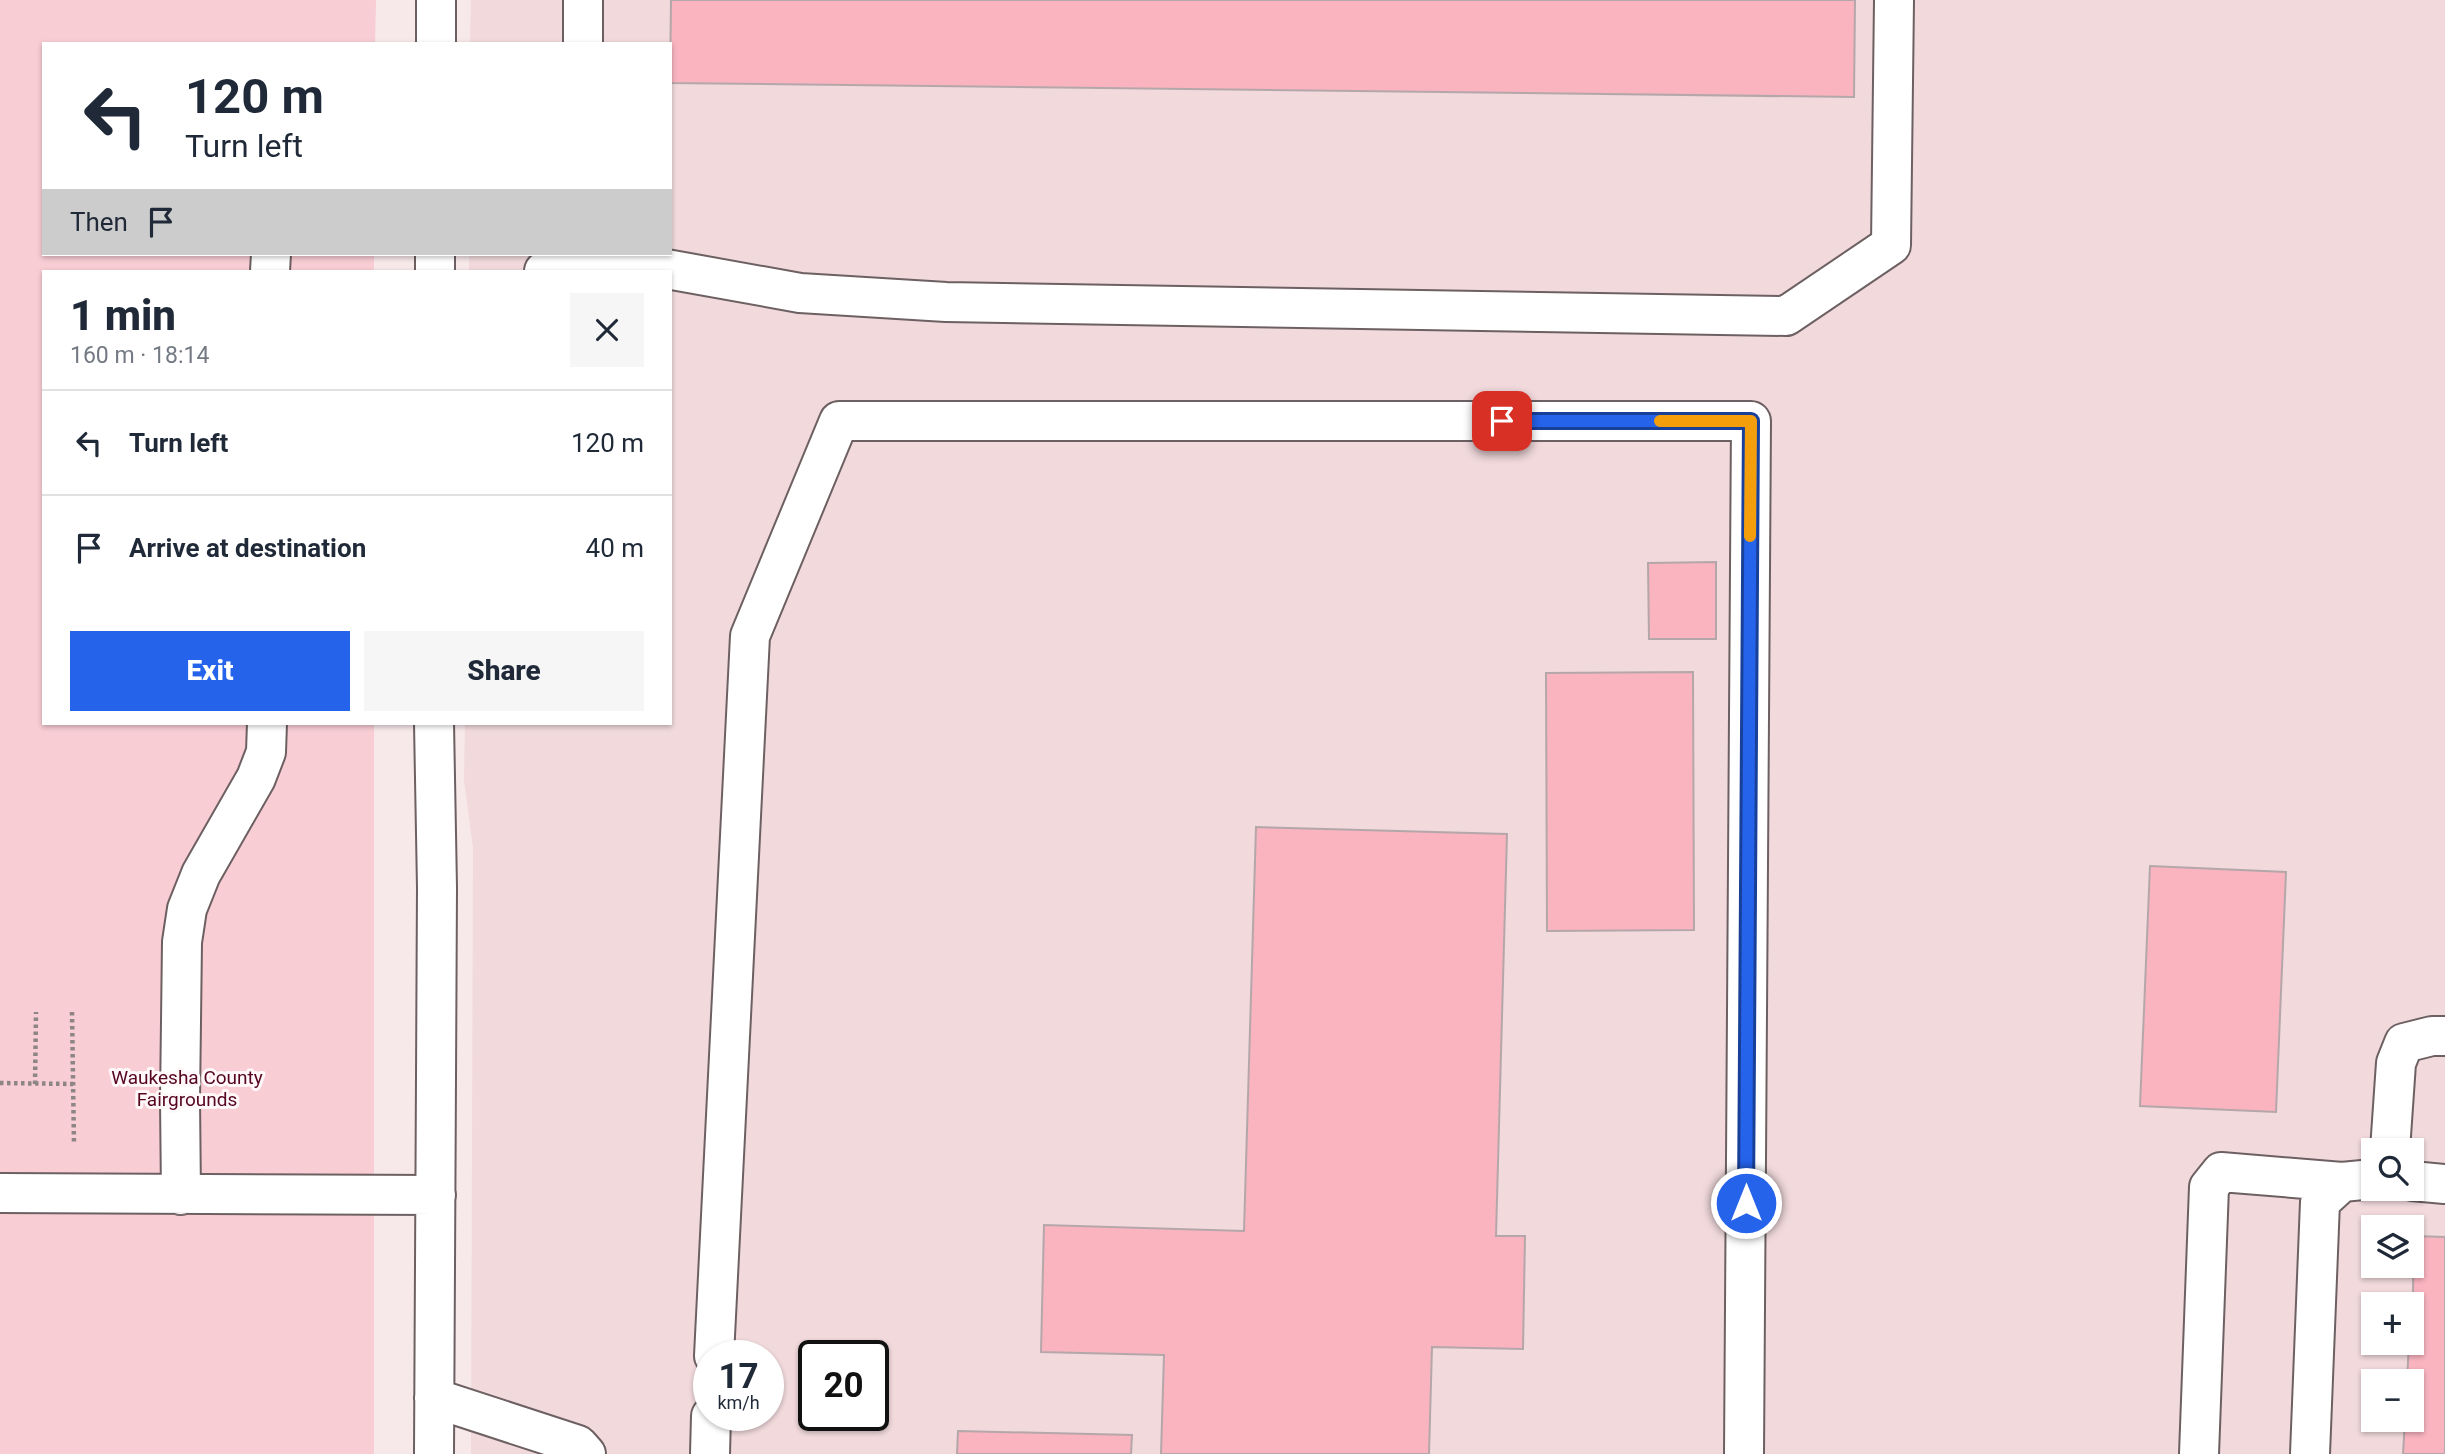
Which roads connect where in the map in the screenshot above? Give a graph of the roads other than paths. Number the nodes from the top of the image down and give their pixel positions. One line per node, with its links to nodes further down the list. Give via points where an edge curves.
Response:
1 (436, 0): 4 (street)
2 (583, 0): 5 (street)
3 (1894, 0): 7 (street, via 1891,245 1786,316 946,302 800,293)
4 (436, 42)
5 (583, 42)
6 (578, 256): 8 (street)
7 (594, 256)
8 (546, 270)
9 (267, 725): 17 (street, via 266,752 256,778 201,874 187,909 182,966)
10 (434, 725): 18 (street)
11 (2445, 1036): 12 (street, via 2404,1043 2396,1063)
12 (2391, 1138)
13 (2358, 1180): 26 (street, via 2221,1172 2209,1187); 27 (street, via 2320,1202)
14 (2424, 1182): 15 (street)
15 (2445, 1184)
16 (0, 1192): 17 (street)
17 (181, 1195): 18 (street)
18 (436, 1195): 20 (street)
19 (714, 1340): 25 (street, via 750,636 839,421 1751,421)
20 (434, 1398): 22 (street); 23 (street, via 578,1445)
21 (711, 1431): 24 (street)
22 (434, 1454)
23 (586, 1454)
24 (710, 1454)
25 (1744, 1454)
26 (2199, 1454)
27 (2311, 1454)

